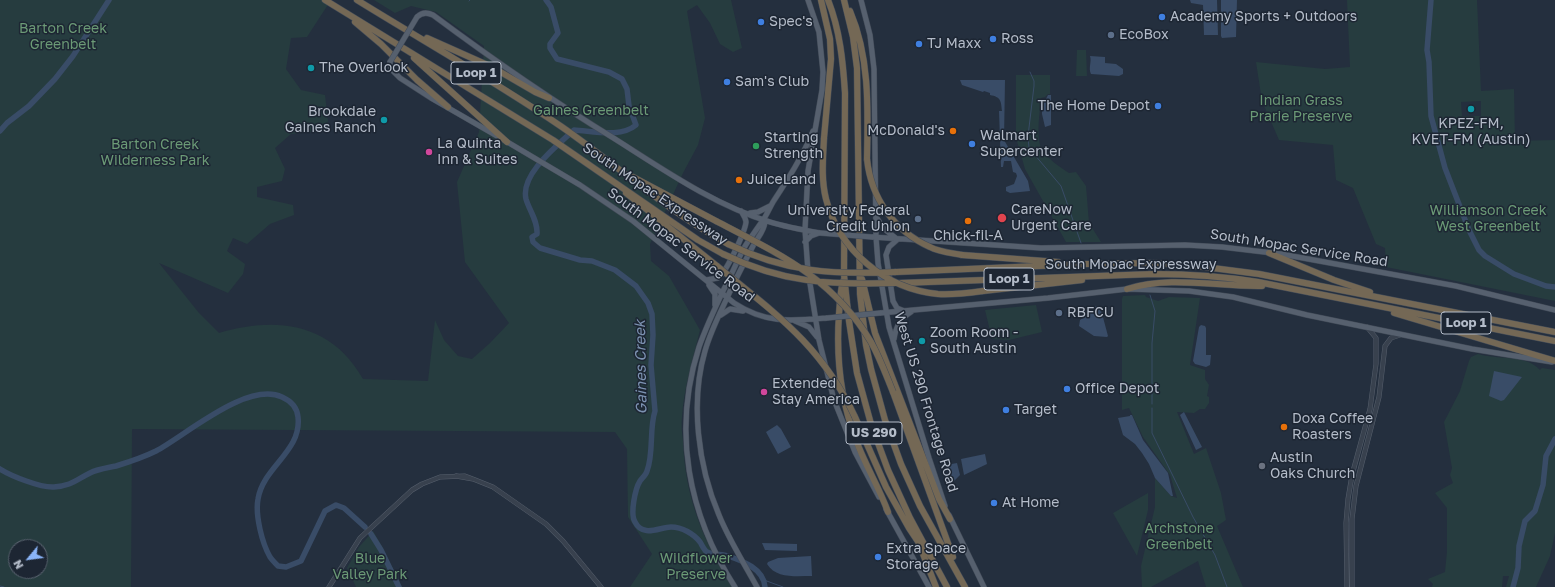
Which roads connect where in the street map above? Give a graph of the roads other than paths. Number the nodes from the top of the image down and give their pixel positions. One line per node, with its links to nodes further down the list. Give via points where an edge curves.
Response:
1 (325, 0): 8 (highway, South Mopac Expressway / Loop 1)
2 (357, 0): 9 (highway, South Mopac Expressway / Loop 1)
3 (808, 0): 13 (main road, via 819,32 822,60 822,90)
4 (821, 0): 30 (highway, bridge, via 830,39 831,60 824,138 824,184 831,214 838,227 851,248 869,266 886,278 908,288 922,292 953,294 1098,280)
5 (828, 0): 29 (highway, US 290, via 844,68)
6 (845, 0): 27 (highway, bridge, via 860,42 866,72 869,174 876,194 892,219 903,231 930,248 962,255); 28 (highway, US 290, via 857,68)
7 (862, 0): 19 (main road, West US 290 Frontage Road, via 874,69)
8 (344, 12): 10 (highway, South Mopac Expressway / Loop 1); 12 (highway)
9 (412, 33): 11 (highway, via 492,67); 15 (highway, South Mopac Expressway / Loop 1, via 540,112)
10 (408, 50): 14 (highway); 16 (highway, South Mopac Expressway / Loop 1, via 530,125)
11 (549, 98): 12 (main road, South Mopac Service Road, bridge, via 426,12 417,17 390,62 391,69 400,78); 18 (main road, South Mopac Service Road, via 701,191)
12 (448, 106): 14 (main road, South Mopac Service Road)
13 (817, 123): 17 (main road, via 798,163); 21 (main road, via 808,171)
14 (507, 142): 31 (main road, South Mopac Service Road, via 580,185 633,221)
15 (623, 172): 27 (highway, South Mopac Expressway / Loop 1, bridge, via 689,221 728,244 765,260 811,270 847,274); 57 (highway, bridge, via 790,260 819,280 854,317 871,342 893,392)
16 (613, 181): 30 (highway, South Mopac Expressway / Loop 1, bridge, via 698,240 723,254 761,270 805,281 846,284 900,283); 56 (highway, bridge, via 783,320 809,345 834,379 855,417 886,487)
17 (772, 204): 18 (main road, via 758,212); 20 (main road)
18 (744, 212): 20 (main road, South Mopac Service Road); 31 (main road, via 744,230 726,269 718,278)
19 (875, 212): 23 (main road, West US 290 Frontage Road); 24 (main road, via 883,228)
20 (765, 222): 21 (main road, South Mopac Service Road); 34 (main road, via 743,250); 35 (main road)
21 (805, 230): 22 (main road, South Mopac Service Road); 25 (main road)
22 (820, 233): 23 (main road, South Mopac Service Road, bridge); 25 (main road)
23 (874, 237): 24 (main road, South Mopac Service Road); 43 (main road, West US 290 Frontage Road)
24 (898, 239): 26 (main road, South Mopac Service Road, via 1056,248 1204,245); 40 (main road, via 889,247 886,255 893,301 897,308)
25 (806, 242): 45 (main road)
26 (1269, 253): 36 (highway); 39 (main road, South Mopac Service Road, via 1456,286)
27 (1087, 264): 36 (highway, South Mopac Expressway / Loop 1, via 1154,263 1227,269)
28 (860, 269): 55 (highway, via 875,333 939,499); 58 (highway, US 290, via 866,345 877,395 911,488)
29 (844, 275): 54 (highway, via 838,337 843,395 856,440); 59 (highway, US 290, via 852,348 870,424 898,494)
30 (1119, 275): 32 (highway, South Mopac Expressway / Loop 1, via 1196,274)
31 (706, 280): 34 (main road, South Mopac Service Road); 38 (main road, via 715,294)
32 (1271, 285): 33 (highway, via 1168,282 1136,286); 37 (highway, South Mopac Expressway / Loop 1)
33 (1127, 290): 41 (main road, South Mopac Service Road); 47 (main road, South Mopac Service Road, via 1176,290 1226,296)
34 (722, 294): 35 (main road, South Mopac Service Road); 38 (main road)
35 (727, 298): 42 (main road, South Mopac Service Road); 44 (main road)
36 (1385, 298): 48 (highway, South Mopac Expressway / Loop 1)
37 (1378, 306): 52 (highway, South Mopac Expressway / Loop 1); 53 (highway, via 1396,314)
38 (715, 309): 62 (main road, via 694,364 688,398 686,447 689,473 699,512 710,543)
39 (1555, 310)
40 (904, 311): 41 (main road, South Mopac Service Road); 43 (main road, South Mopac Service Road)
41 (912, 311): 51 (main road, via 899,322)
42 (749, 312): 44 (main road, via 730,309); 46 (main road, South Mopac Service Road, via 775,320)
43 (883, 313): 45 (main road, South Mopac Service Road, bridge); 51 (main road, West US 290 Frontage Road)
44 (719, 317): 63 (main road, via 709,338 701,371 699,440 712,498 726,531)
45 (816, 319): 46 (main road, South Mopac Service Road); 50 (main road)
46 (794, 320): 50 (main road, via 808,327)
47 (1366, 327): 49 (main road, South Mopac Service Road); 70 (street, via 1376,338 1376,364 1370,409 1348,499)
48 (1555, 330)
49 (1405, 335): 53 (main road, South Mopac Service Road, via 1502,355); 71 (street, via 1391,338 1385,346 1378,401 1356,486 1352,519)
50 (819, 340): 54 (main road, via 838,413 855,452)
51 (894, 340): 55 (main road, West US 290 Frontage Road)
52 (1555, 341)
53 (1555, 362)
54 (888, 512): 64 (main road)
55 (950, 519): 69 (main road, West US 290 Frontage Road)
56 (917, 540): 59 (highway); 65 (highway)
57 (952, 554): 58 (highway); 68 (highway)
58 (952, 562): 67 (highway, US 290)
59 (942, 579): 66 (highway, US 290)
60 (330, 587): 61 (street, via 360,538 407,494 434,479 456,476 473,479 493,488 546,524)
61 (601, 587)
62 (735, 587)
63 (757, 587)
64 (929, 587)
65 (936, 587)
66 (947, 587)
67 (965, 587)
68 (968, 587)
69 (984, 587)
70 (1347, 587)
71 (1352, 587)

